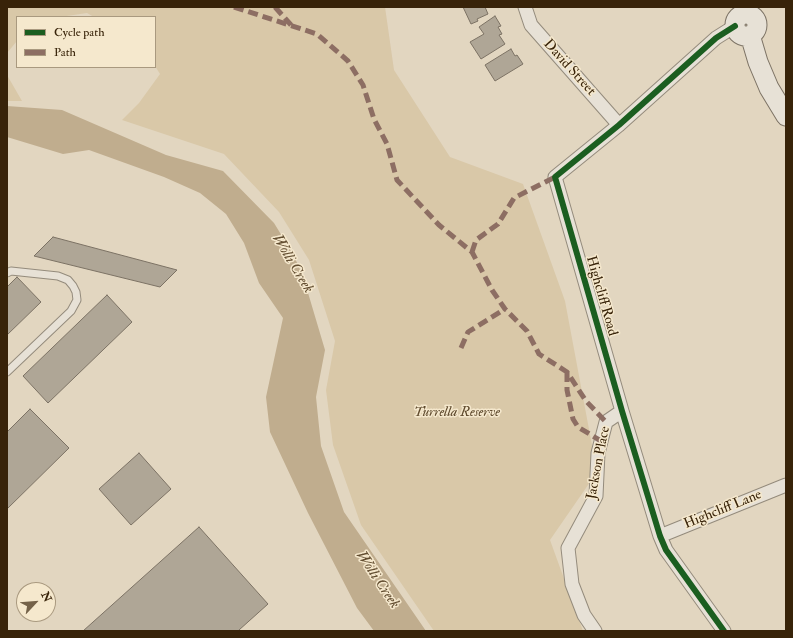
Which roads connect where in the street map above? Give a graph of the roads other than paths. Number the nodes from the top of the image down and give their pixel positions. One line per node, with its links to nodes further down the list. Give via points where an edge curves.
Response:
1 (525, 7): 4 (street, David Street, via 531,25)
2 (743, 21): 3 (main road, via 769,88); 4 (street, Highcliff Road, via 716,38)
3 (786, 116)
4 (619, 124): 7 (street, Highcliff Road, via 555,177)
5 (7, 273): 6 (lane, via 11,271 58,276 68,280 73,286 77,300 71,311)
6 (7, 372)
7 (622, 411): 9 (street, Highcliff Road); 10 (street, Jackson Place, via 606,422 598,453 596,496 568,548 572,584 584,615)
8 (786, 485): 9 (street, Highcliff Lane)
9 (660, 536): 11 (street, Highcliff Road, via 666,550)
10 (595, 631)
11 (724, 631)

